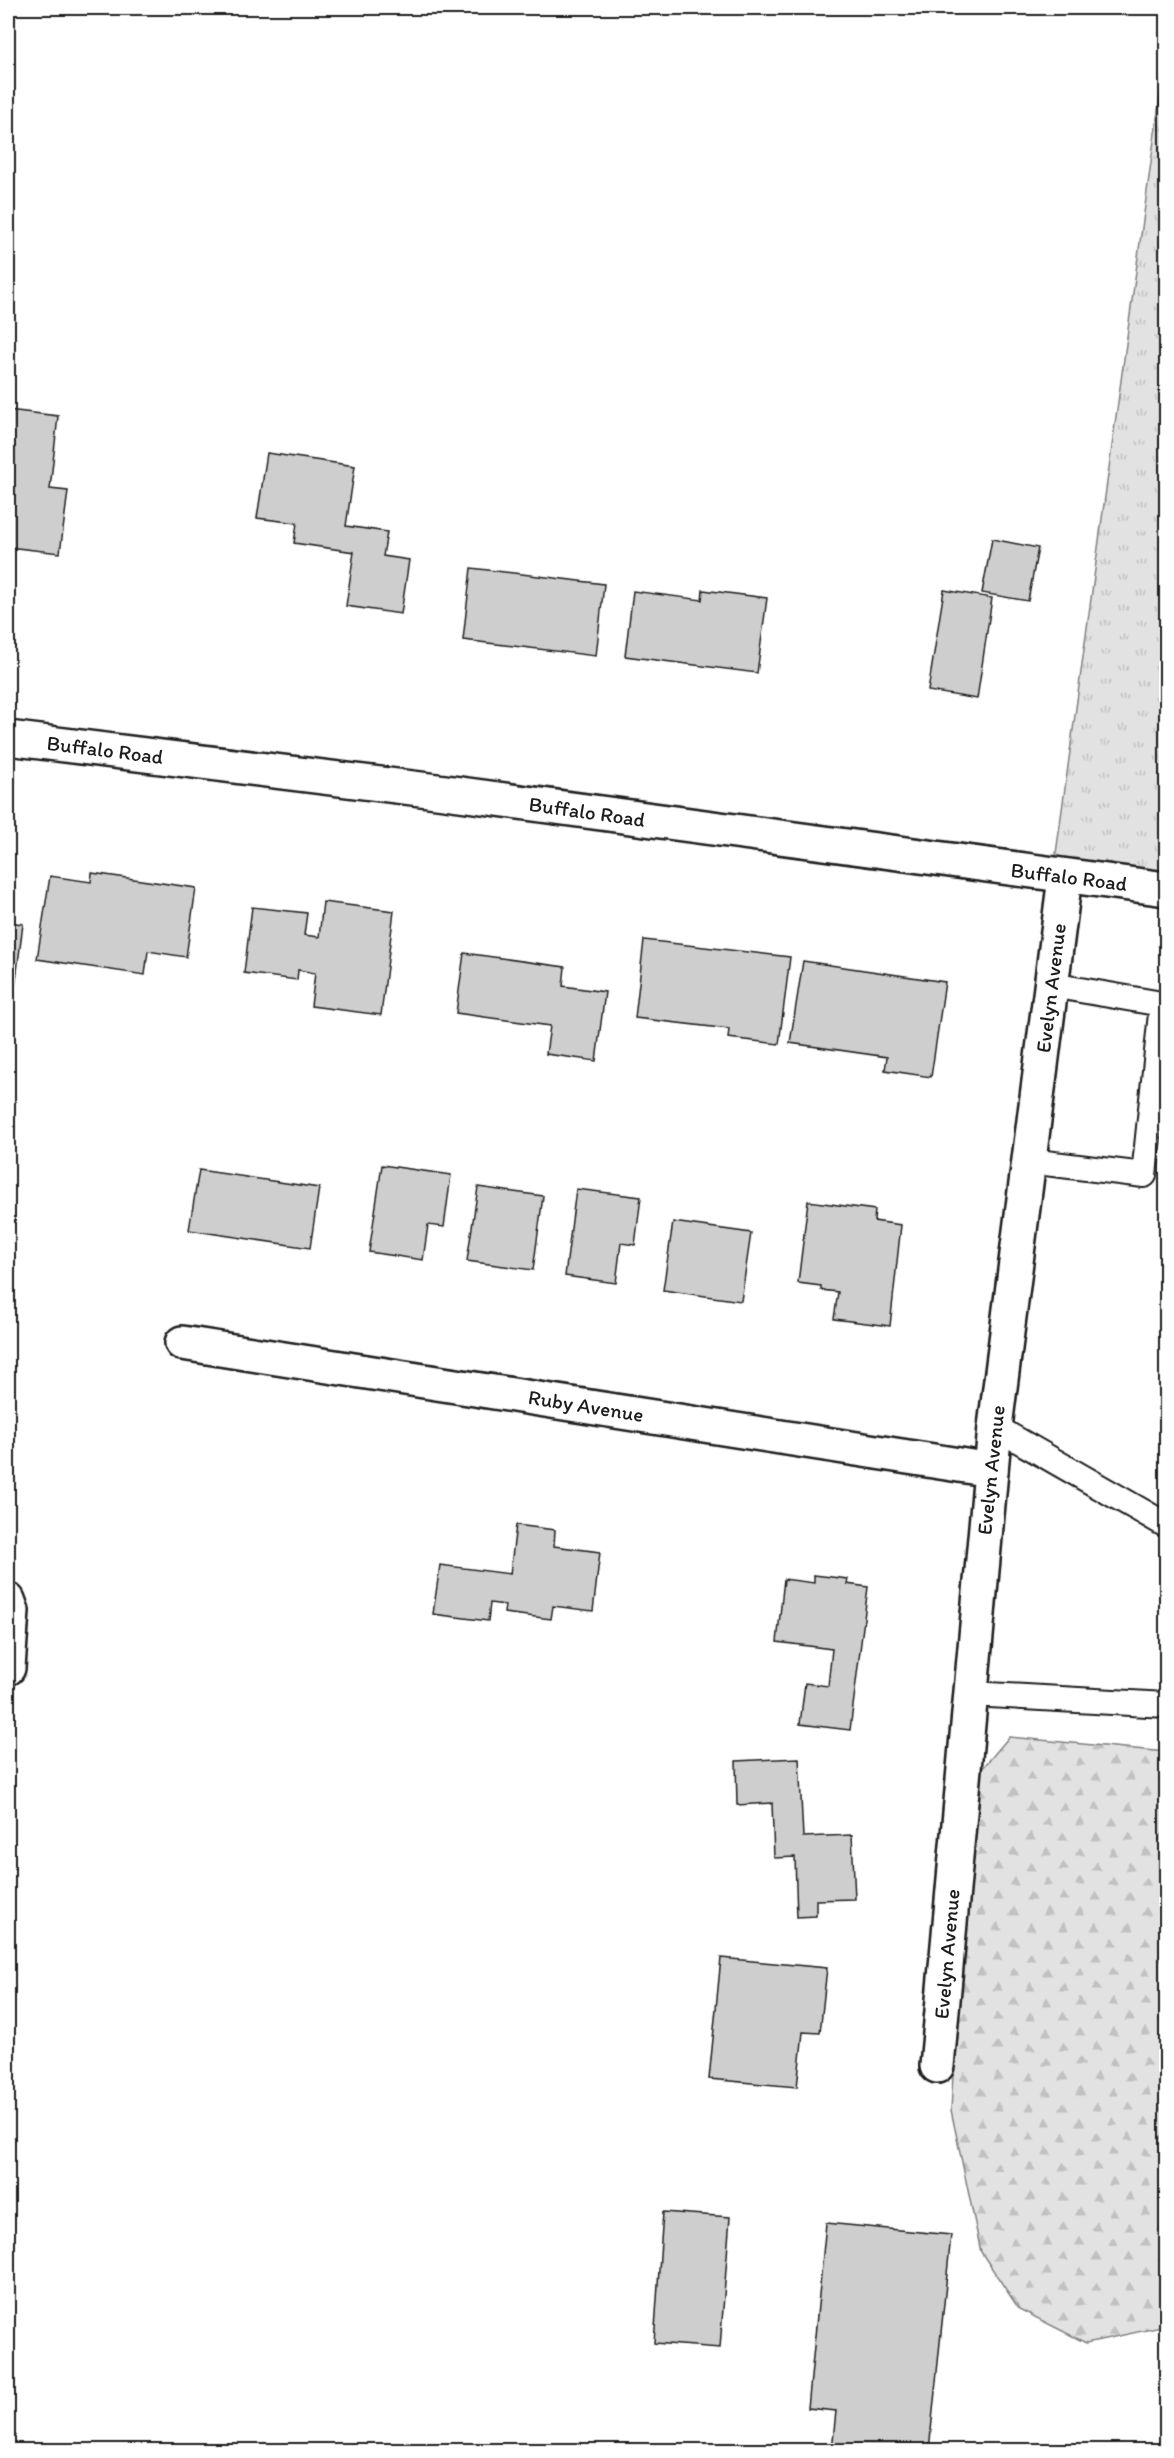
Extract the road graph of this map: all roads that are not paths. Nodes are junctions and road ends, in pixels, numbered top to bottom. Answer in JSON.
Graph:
{"nodes":[{"id":1,"x":8,"y":738,"type":"edge"},
{"id":2,"x":1065,"y":877,"type":"junction"},
{"id":3,"x":1167,"y":889,"type":"edge"},
{"id":4,"x":1051,"y":985,"type":"junction"},
{"id":5,"x":1029,"y":1161,"type":"junction"},
{"id":6,"x":182,"y":1343,"type":"dead end"},
{"id":7,"x":995,"y":1428,"type":"junction"},
{"id":8,"x":991,"y":1470,"type":"junction"},
{"id":9,"x":1167,"y":1526,"type":"edge"},
{"id":10,"x":8,"y":1600,"type":"edge"},
{"id":11,"x":8,"y":1668,"type":"edge"},
{"id":12,"x":971,"y":1695,"type":"junction"},
{"id":13,"x":1167,"y":1705,"type":"edge"},
{"id":14,"x":937,"y":2066,"type":"dead end"}],
"edges":[{"from":1,"to":2,"type":"street","name":"Buffalo Road"},
{"from":2,"to":3,"type":"street","name":"Buffalo Road"},
{"from":2,"to":4,"type":"street","name":"Evelyn Avenue"},
{"from":4,"to":5,"type":"street","name":"Evelyn Avenue"},
{"from":4,"to":5,"type":"lane"},
{"from":5,"to":7,"type":"street","name":"Evelyn Avenue"},
{"from":6,"to":8,"type":"street","name":"Ruby Avenue"},
{"from":7,"to":8,"type":"street","name":"Evelyn Avenue"},
{"from":7,"to":9,"type":"lane"},
{"from":8,"to":12,"type":"street","name":"Evelyn Avenue"},
{"from":10,"to":11,"type":"street"},
{"from":12,"to":13,"type":"lane"},
{"from":12,"to":14,"type":"street","name":"Evelyn Avenue"}]}
